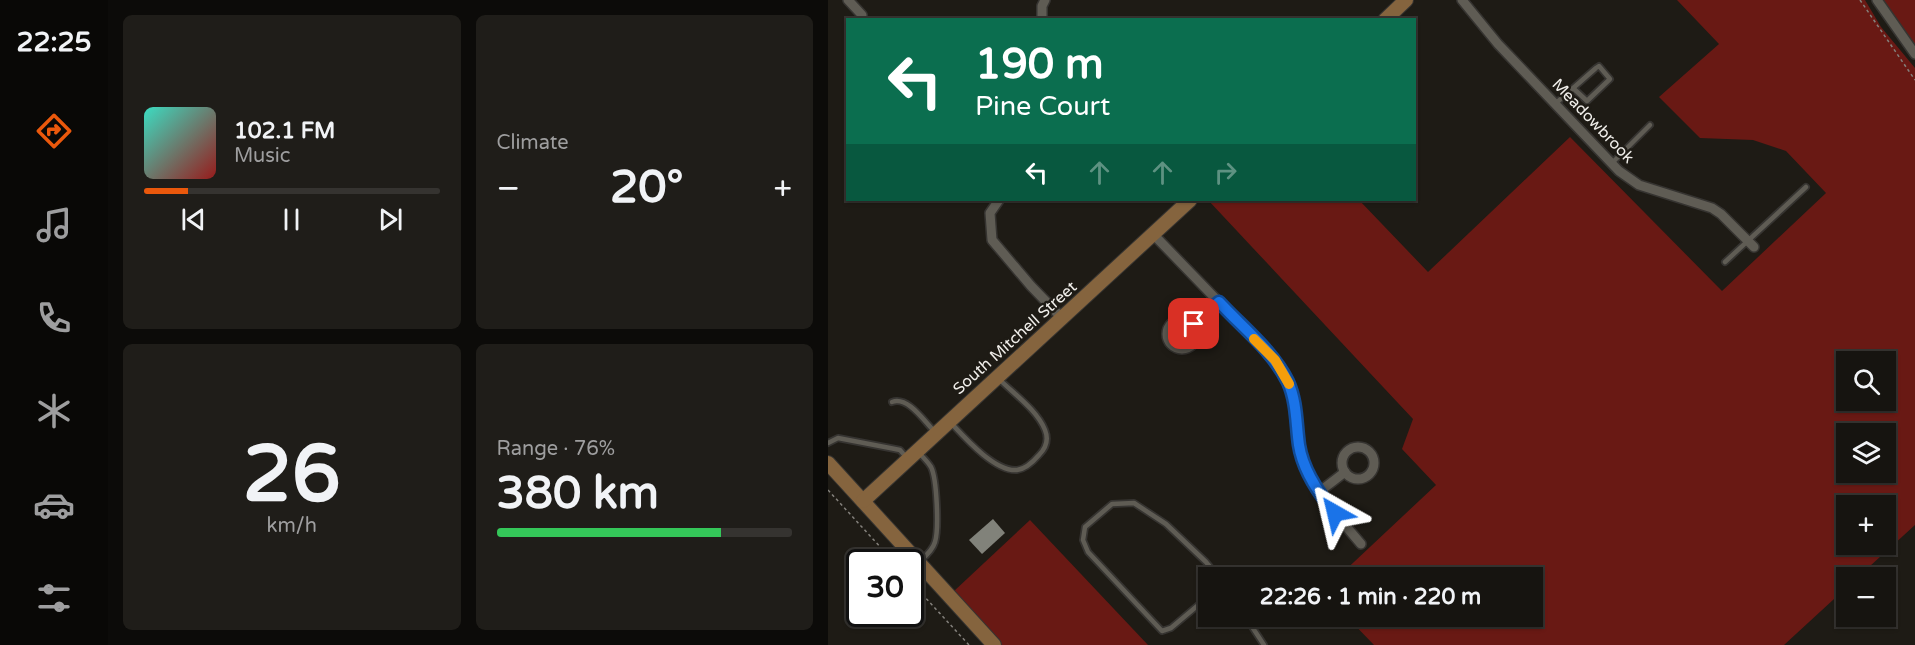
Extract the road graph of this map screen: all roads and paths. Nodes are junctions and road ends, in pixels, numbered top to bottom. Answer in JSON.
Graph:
{"nodes":[{"id":1,"x":848,"y":0,"type":"edge"},
{"id":2,"x":1045,"y":0,"type":"edge"},
{"id":3,"x":1406,"y":0,"type":"edge"},
{"id":4,"x":1462,"y":0,"type":"edge"},
{"id":5,"x":1860,"y":0,"type":"edge"},
{"id":6,"x":1876,"y":0,"type":"edge"},
{"id":7,"x":862,"y":15,"type":"dead end"},
{"id":8,"x":1042,"y":18,"type":"edge"},
{"id":9,"x":1387,"y":18,"type":"edge"},
{"id":10,"x":1915,"y":54,"type":"edge"},
{"id":11,"x":1915,"y":80,"type":"edge"},
{"id":12,"x":1573,"y":88,"type":"junction"},
{"id":13,"x":1555,"y":104,"type":"junction"},
{"id":14,"x":1650,"y":125,"type":"dead end"},
{"id":15,"x":1611,"y":164,"type":"junction"},
{"id":16,"x":1806,"y":187,"type":"dead end"},
{"id":17,"x":998,"y":201,"type":"edge"},
{"id":18,"x":1189,"y":201,"type":"edge"},
{"id":19,"x":1153,"y":234,"type":"junction"},
{"id":20,"x":1751,"y":244,"type":"junction"},
{"id":21,"x":1725,"y":262,"type":"dead end"},
{"id":22,"x":1219,"y":302,"type":"junction"},
{"id":23,"x":1062,"y":318,"type":"junction"},
{"id":24,"x":1194,"y":324,"type":"dead end"},
{"id":25,"x":997,"y":377,"type":"junction"},
{"id":26,"x":892,"y":402,"type":"dead end"},
{"id":27,"x":949,"y":421,"type":"junction"},
{"id":28,"x":936,"y":433,"type":"junction"},
{"id":29,"x":828,"y":443,"type":"edge"},
{"id":30,"x":913,"y":455,"type":"junction"},
{"id":31,"x":828,"y":463,"type":"edge"},
{"id":32,"x":1345,"y":472,"type":"dead end"},
{"id":33,"x":828,"y":490,"type":"edge"},
{"id":34,"x":1319,"y":492,"type":"junction"},
{"id":35,"x":863,"y":501,"type":"junction"},
{"id":36,"x":1361,"y":544,"type":"dead end"},
{"id":37,"x":882,"y":549,"type":"edge"},
{"id":38,"x":907,"y":549,"type":"edge"},
{"id":39,"x":924,"y":558,"type":"edge"},
{"id":40,"x":1210,"y":567,"type":"edge"},
{"id":41,"x":924,"y":568,"type":"edge"},
{"id":42,"x":924,"y":596,"type":"edge"},
{"id":43,"x":1198,"y":605,"type":"edge"},
{"id":44,"x":1252,"y":627,"type":"edge"},
{"id":45,"x":969,"y":645,"type":"edge"},
{"id":46,"x":994,"y":645,"type":"edge"},
{"id":47,"x":1264,"y":645,"type":"edge"}],
"edges":[{"from":1,"to":7,"type":"street"},
{"from":2,"to":8,"type":"street"},
{"from":3,"to":9,"type":"street"},
{"from":4,"to":13,"type":"street","name":"Meadowbrook"},
{"from":5,"to":11,"type":"path"},
{"from":6,"to":10,"type":"street"},
{"from":12,"to":12,"type":"lane"},
{"from":12,"to":13,"type":"lane"},
{"from":13,"to":15,"type":"street","name":"Meadowbrook"},
{"from":14,"to":15,"type":"lane"},
{"from":15,"to":20,"type":"street","name":"Meadowbrook"},
{"from":16,"to":20,"type":"lane"},
{"from":17,"to":23,"type":"street"},
{"from":18,"to":19,"type":"street","name":"South Mitchell Street"},
{"from":19,"to":22,"type":"street"},
{"from":19,"to":23,"type":"street","name":"South Mitchell Street"},
{"from":20,"to":21,"type":"lane"},
{"from":22,"to":24,"type":"street"},
{"from":22,"to":34,"type":"street"},
{"from":23,"to":25,"type":"street","name":"South Mitchell Street"},
{"from":25,"to":27,"type":"street","name":"South Mitchell Street"},
{"from":25,"to":27,"type":"lane"},
{"from":26,"to":28,"type":"lane"},
{"from":27,"to":28,"type":"street","name":"South Mitchell Street"},
{"from":28,"to":30,"type":"street","name":"South Mitchell Street"},
{"from":29,"to":30,"type":"lane"},
{"from":30,"to":35,"type":"street","name":"South Mitchell Street"},
{"from":30,"to":39,"type":"lane"},
{"from":31,"to":35,"type":"street"},
{"from":32,"to":34,"type":"street"},
{"from":33,"to":37,"type":"path"},
{"from":34,"to":36,"type":"street"},
{"from":35,"to":38,"type":"street"},
{"from":40,"to":43,"type":"lane"},
{"from":41,"to":46,"type":"street"},
{"from":42,"to":45,"type":"path"},
{"from":44,"to":47,"type":"lane"}]}
